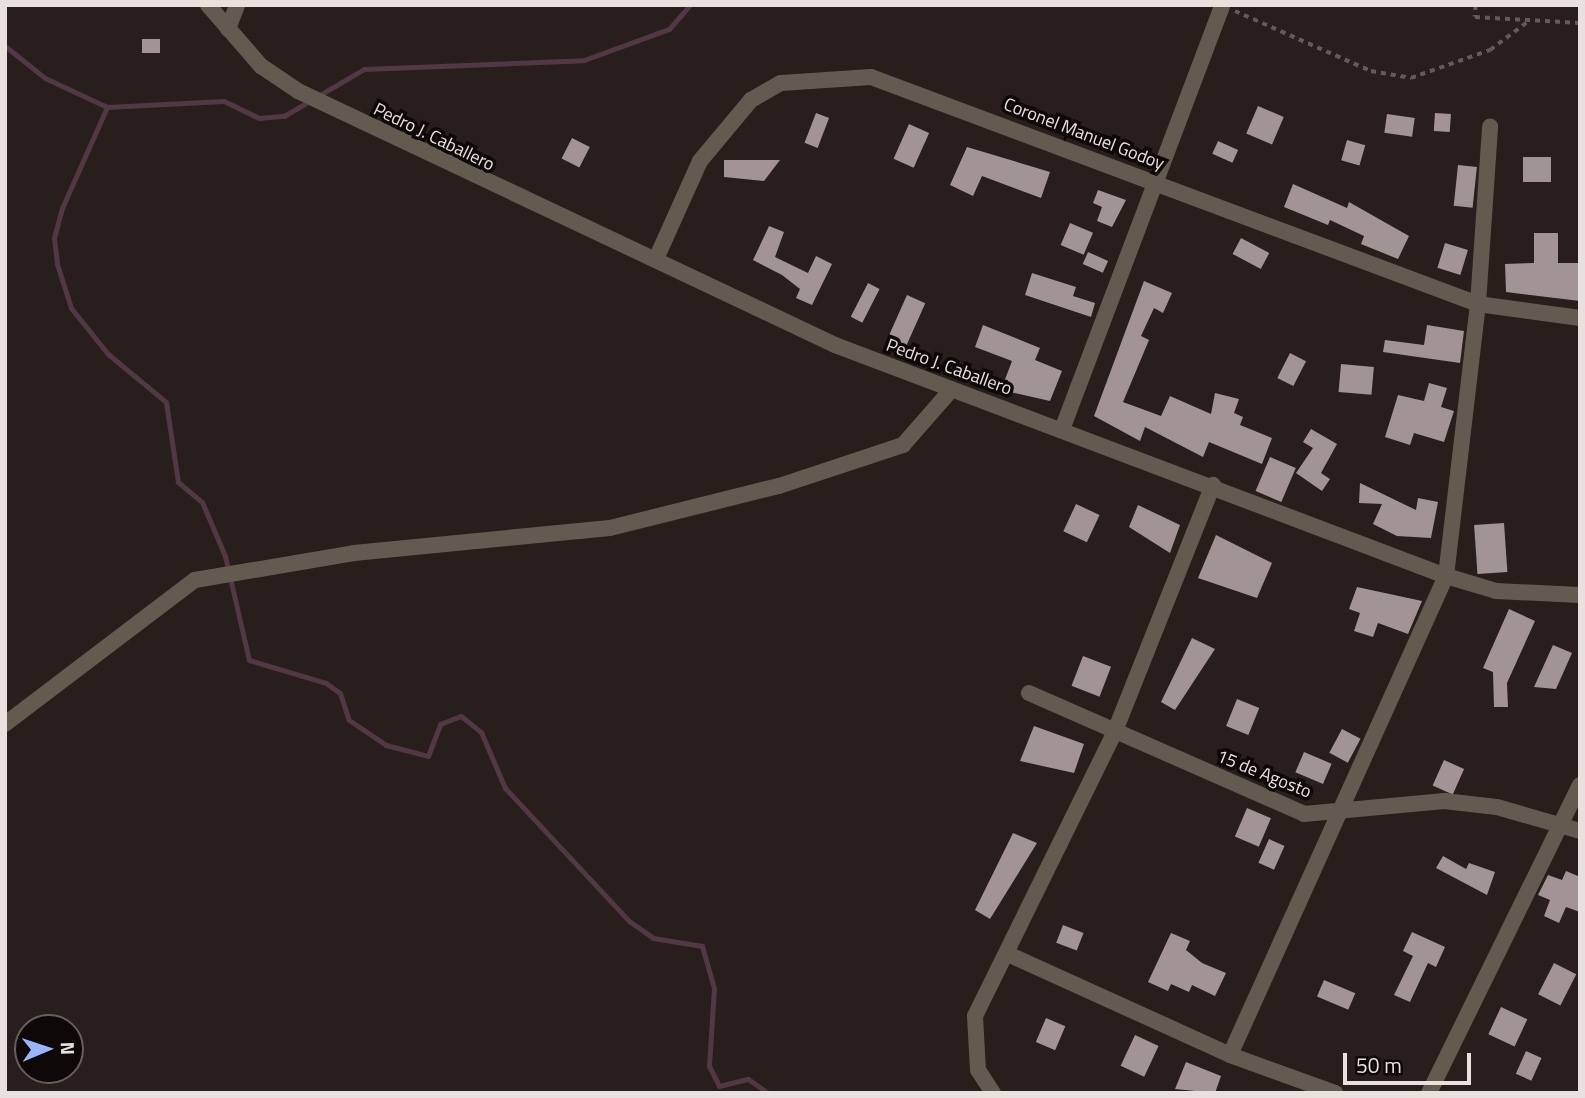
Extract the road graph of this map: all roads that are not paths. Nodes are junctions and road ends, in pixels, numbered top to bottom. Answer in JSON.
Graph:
{"nodes":[{"id":1,"x":208,"y":5,"type":"edge"},
{"id":2,"x":237,"y":5,"type":"edge"},
{"id":3,"x":1223,"y":6,"type":"edge"},
{"id":4,"x":228,"y":29,"type":"junction"},
{"id":5,"x":1490,"y":126,"type":"dead end"},
{"id":6,"x":1153,"y":181,"type":"junction"},
{"id":7,"x":656,"y":259,"type":"junction"},
{"id":8,"x":1478,"y":304,"type":"junction"},
{"id":9,"x":1580,"y":318,"type":"edge"},
{"id":10,"x":952,"y":389,"type":"junction"},
{"id":11,"x":1063,"y":427,"type":"junction"},
{"id":12,"x":1213,"y":485,"type":"junction"},
{"id":13,"x":1446,"y":576,"type":"junction"},
{"id":14,"x":1580,"y":595,"type":"edge"},
{"id":15,"x":1029,"y":693,"type":"dead end"},
{"id":16,"x":5,"y":724,"type":"edge"},
{"id":17,"x":1115,"y":731,"type":"junction"},
{"id":18,"x":1580,"y":785,"type":"edge"},
{"id":19,"x":1340,"y":814,"type":"junction"},
{"id":20,"x":1561,"y":825,"type":"junction"},
{"id":21,"x":1580,"y":831,"type":"edge"},
{"id":22,"x":1010,"y":955,"type":"junction"},
{"id":23,"x":1230,"y":1055,"type":"junction"},
{"id":24,"x":993,"y":1093,"type":"edge"},
{"id":25,"x":1335,"y":1093,"type":"edge"},
{"id":26,"x":1429,"y":1093,"type":"edge"}],
"edges":[{"from":1,"to":4,"type":"street","name":"Pedro J. Caballero"},
{"from":2,"to":4,"type":"street"},
{"from":3,"to":6,"type":"street"},
{"from":4,"to":7,"type":"street","name":"Pedro J. Caballero"},
{"from":5,"to":8,"type":"street"},
{"from":6,"to":7,"type":"street","name":"Coronel Manuel Godoy"},
{"from":6,"to":8,"type":"street","name":"Coronel Manuel Godoy"},
{"from":6,"to":11,"type":"street"},
{"from":7,"to":10,"type":"street","name":"Pedro J. Caballero"},
{"from":8,"to":9,"type":"street","name":"Coronel Manuel Godoy"},
{"from":8,"to":13,"type":"street"},
{"from":10,"to":11,"type":"street","name":"Pedro J. Caballero"},
{"from":10,"to":16,"type":"street"},
{"from":11,"to":12,"type":"street","name":"Pedro J. Caballero"},
{"from":12,"to":13,"type":"street","name":"Pedro J. Caballero"},
{"from":12,"to":17,"type":"street"},
{"from":13,"to":14,"type":"street","name":"Pedro J. Caballero"},
{"from":13,"to":19,"type":"street"},
{"from":15,"to":17,"type":"street","name":"15 de Agosto"},
{"from":17,"to":19,"type":"street","name":"15 de Agosto"},
{"from":17,"to":22,"type":"street"},
{"from":18,"to":20,"type":"street"},
{"from":19,"to":20,"type":"street","name":"15 de Agosto"},
{"from":19,"to":23,"type":"street"},
{"from":20,"to":21,"type":"street","name":"15 de Agosto"},
{"from":20,"to":26,"type":"street"},
{"from":22,"to":23,"type":"street"},
{"from":22,"to":24,"type":"street"},
{"from":23,"to":25,"type":"street"}]}
